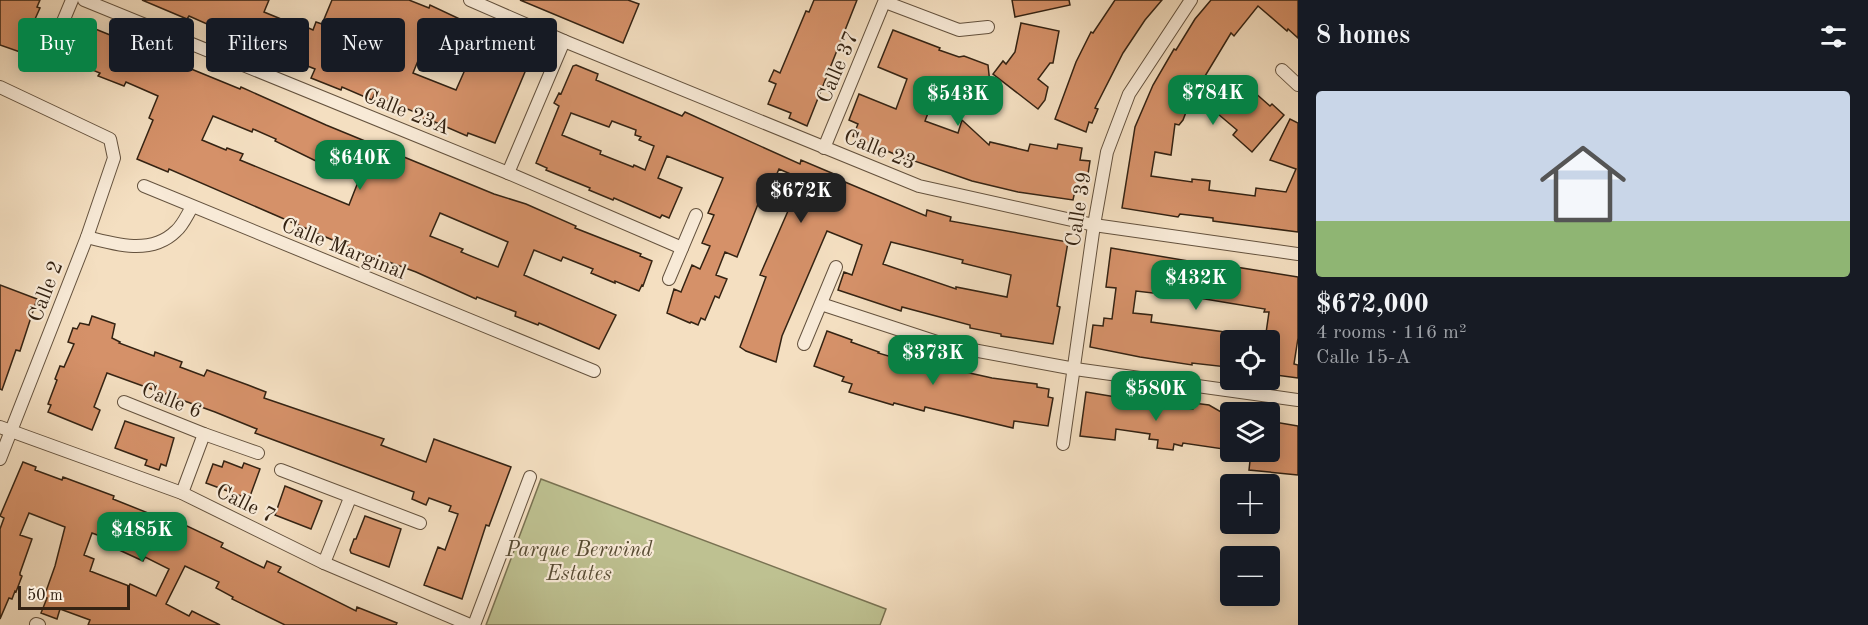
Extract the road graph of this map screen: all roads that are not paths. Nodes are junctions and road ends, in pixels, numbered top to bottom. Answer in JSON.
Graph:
{"nodes":[{"id":1,"x":72,"y":0,"type":"edge"},
{"id":2,"x":84,"y":0,"type":"edge"},
{"id":3,"x":470,"y":0,"type":"edge"},
{"id":4,"x":1191,"y":0,"type":"edge"},
{"id":5,"x":885,"y":1,"type":"edge"},
{"id":6,"x":64,"y":18,"type":"edge"},
{"id":7,"x":988,"y":27,"type":"dead end"},
{"id":8,"x":564,"y":41,"type":"junction"},
{"id":9,"x":1282,"y":70,"type":"dead end"},
{"id":10,"x":1298,"y":85,"type":"edge"},
{"id":11,"x":0,"y":87,"type":"edge"},
{"id":12,"x":824,"y":148,"type":"junction"},
{"id":13,"x":508,"y":173,"type":"junction"},
{"id":14,"x":144,"y":186,"type":"dead end"},
{"id":15,"x":192,"y":207,"type":"junction"},
{"id":16,"x":696,"y":215,"type":"dead end"},
{"id":17,"x":1094,"y":225,"type":"junction"},
{"id":18,"x":87,"y":237,"type":"junction"},
{"id":19,"x":681,"y":249,"type":"junction"},
{"id":20,"x":1298,"y":254,"type":"edge"},
{"id":21,"x":836,"y":267,"type":"dead end"},
{"id":22,"x":669,"y":279,"type":"dead end"},
{"id":23,"x":821,"y":304,"type":"junction"},
{"id":24,"x":804,"y":344,"type":"dead end"},
{"id":25,"x":1075,"y":369,"type":"junction"},
{"id":26,"x":594,"y":371,"type":"dead end"},
{"id":27,"x":1298,"y":400,"type":"edge"},
{"id":28,"x":124,"y":402,"type":"dead end"},
{"id":29,"x":5,"y":430,"type":"edge"},
{"id":30,"x":204,"y":434,"type":"junction"},
{"id":31,"x":1063,"y":444,"type":"dead end"},
{"id":32,"x":258,"y":453,"type":"dead end"},
{"id":33,"x":0,"y":459,"type":"edge"},
{"id":34,"x":281,"y":470,"type":"dead end"},
{"id":35,"x":530,"y":477,"type":"dead end"},
{"id":36,"x":182,"y":494,"type":"junction"},
{"id":37,"x":350,"y":498,"type":"junction"},
{"id":38,"x":420,"y":523,"type":"dead end"},
{"id":39,"x":324,"y":563,"type":"junction"},
{"id":40,"x":472,"y":625,"type":"edge"}],
"edges":[{"from":1,"to":6,"type":"street"},
{"from":2,"to":13,"type":"street","name":"Calle 23A"},
{"from":3,"to":8,"type":"street","name":"Calle 23"},
{"from":4,"to":17,"type":"street","name":"Calle 39"},
{"from":5,"to":7,"type":"street"},
{"from":5,"to":12,"type":"street","name":"Calle 37"},
{"from":8,"to":12,"type":"street","name":"Calle 23"},
{"from":8,"to":13,"type":"street"},
{"from":9,"to":10,"type":"street"},
{"from":11,"to":18,"type":"street","name":"Calle 2"},
{"from":12,"to":17,"type":"street","name":"Calle 23"},
{"from":13,"to":19,"type":"street","name":"Calle 23A"},
{"from":14,"to":15,"type":"street","name":"Calle Marginal"},
{"from":15,"to":18,"type":"street"},
{"from":15,"to":26,"type":"street","name":"Calle Marginal"},
{"from":16,"to":19,"type":"street"},
{"from":17,"to":20,"type":"street","name":"Calle 23"},
{"from":17,"to":25,"type":"street","name":"Calle 39"},
{"from":18,"to":29,"type":"street","name":"Calle 2"},
{"from":19,"to":22,"type":"street"},
{"from":21,"to":23,"type":"street"},
{"from":23,"to":24,"type":"street"},
{"from":23,"to":25,"type":"street"},
{"from":25,"to":27,"type":"street"},
{"from":25,"to":31,"type":"street","name":"Calle 39"},
{"from":28,"to":30,"type":"street","name":"Calle 6"},
{"from":29,"to":33,"type":"street","name":"Calle 2"},
{"from":29,"to":36,"type":"street","name":"Calle 7"},
{"from":30,"to":32,"type":"street","name":"Calle 6"},
{"from":30,"to":36,"type":"street","name":"Calle 6"},
{"from":34,"to":37,"type":"street"},
{"from":35,"to":40,"type":"street","name":"Calle 7"},
{"from":36,"to":39,"type":"street","name":"Calle 7"},
{"from":37,"to":38,"type":"street"},
{"from":37,"to":39,"type":"street"},
{"from":39,"to":40,"type":"street","name":"Calle 7"}]}
